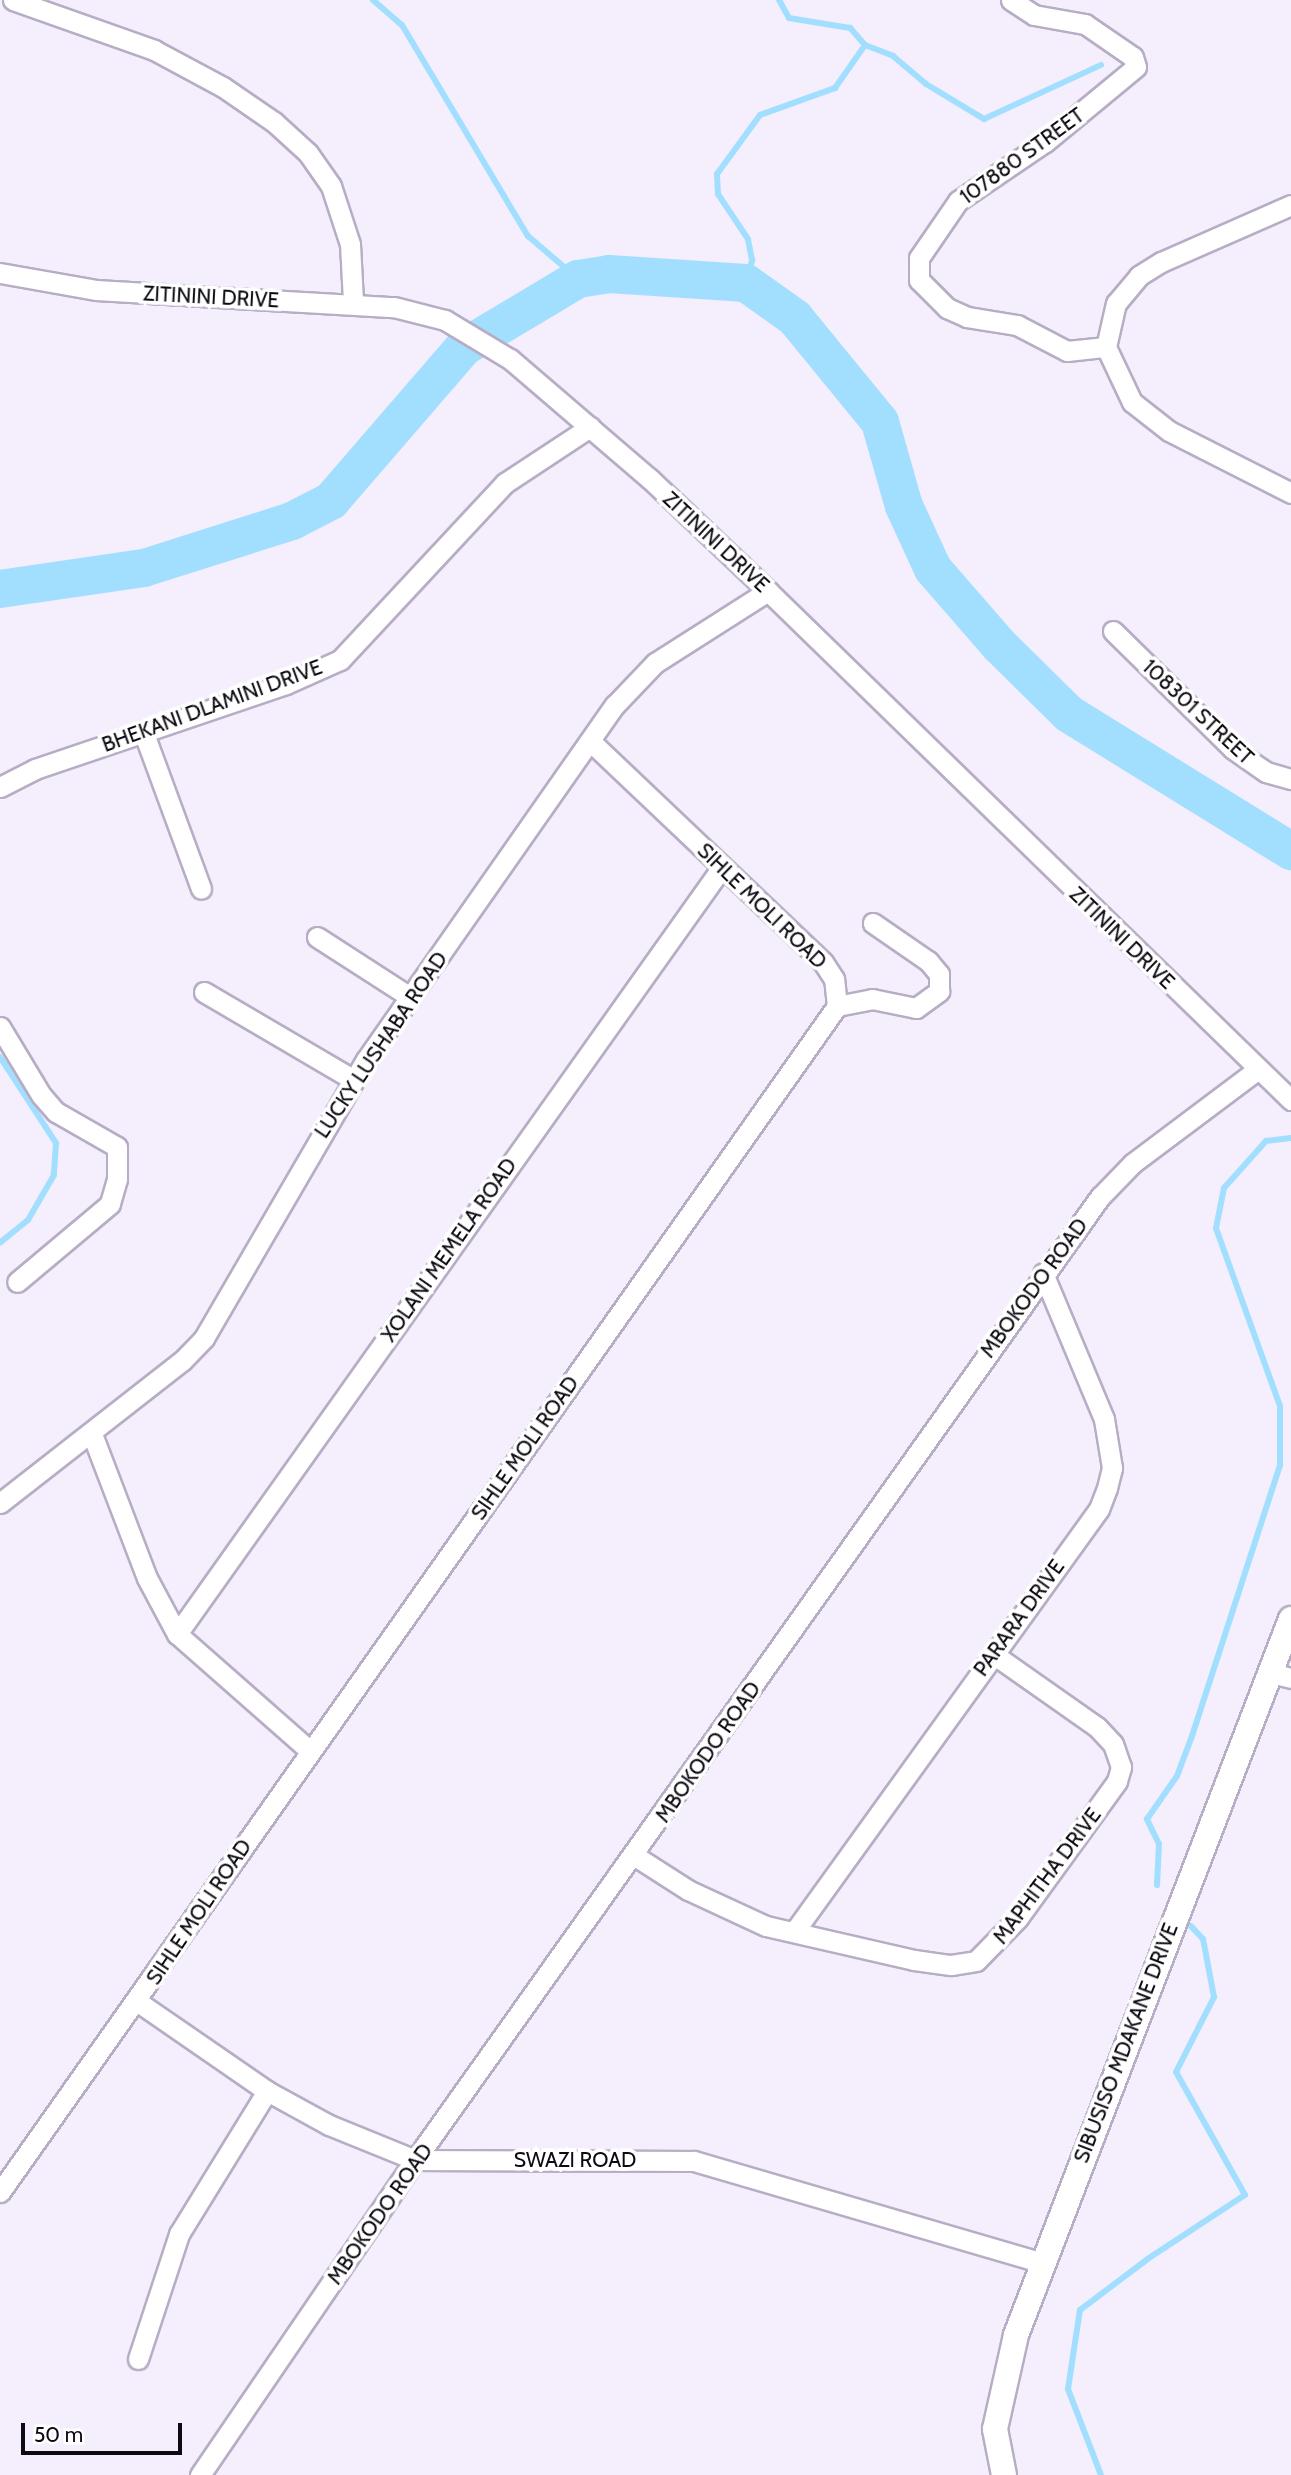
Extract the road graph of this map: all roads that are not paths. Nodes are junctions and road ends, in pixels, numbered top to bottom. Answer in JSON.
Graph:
{"nodes":[{"id":1,"x":13,"y":0,"type":"edge"},
{"id":2,"x":1011,"y":0,"type":"edge"},
{"id":3,"x":1291,"y":205,"type":"edge"},
{"id":4,"x":0,"y":273,"type":"edge"},
{"id":5,"x":352,"y":302,"type":"junction"},
{"id":6,"x":1106,"y":347,"type":"junction"},
{"id":7,"x":590,"y":427,"type":"junction"},
{"id":8,"x":1291,"y":493,"type":"edge"},
{"id":9,"x":768,"y":591,"type":"junction"},
{"id":10,"x":1113,"y":631,"type":"dead end"},
{"id":11,"x":143,"y":731,"type":"junction"},
{"id":12,"x":590,"y":741,"type":"junction"},
{"id":13,"x":1291,"y":779,"type":"edge"},
{"id":14,"x":0,"y":787,"type":"edge"},
{"id":15,"x":722,"y":867,"type":"junction"},
{"id":16,"x":201,"y":889,"type":"dead end"},
{"id":17,"x":873,"y":923,"type":"dead end"},
{"id":18,"x":317,"y":937,"type":"dead end"},
{"id":19,"x":204,"y":992,"type":"dead end"},
{"id":20,"x":410,"y":997,"type":"junction"},
{"id":21,"x":837,"y":1006,"type":"junction"},
{"id":22,"x":0,"y":1027,"type":"edge"},
{"id":23,"x":1258,"y":1069,"type":"junction"},
{"id":24,"x":354,"y":1080,"type":"junction"},
{"id":25,"x":1291,"y":1100,"type":"edge"},
{"id":26,"x":1043,"y":1273,"type":"junction"},
{"id":27,"x":17,"y":1282,"type":"dead end"},
{"id":28,"x":92,"y":1434,"type":"junction"},
{"id":29,"x":0,"y":1503,"type":"edge"},
{"id":30,"x":1291,"y":1619,"type":"edge"},
{"id":31,"x":177,"y":1634,"type":"junction"},
{"id":32,"x":993,"y":1654,"type":"junction"},
{"id":33,"x":1281,"y":1675,"type":"edge"},
{"id":34,"x":310,"y":1751,"type":"junction"},
{"id":35,"x":635,"y":1856,"type":"junction"},
{"id":36,"x":794,"y":1932,"type":"junction"},
{"id":37,"x":138,"y":2002,"type":"junction"},
{"id":38,"x":267,"y":2091,"type":"junction"},
{"id":39,"x":415,"y":2160,"type":"junction"},
{"id":40,"x":0,"y":2192,"type":"edge"},
{"id":41,"x":1040,"y":2262,"type":"junction"},
{"id":42,"x":138,"y":2359,"type":"dead end"},
{"id":43,"x":200,"y":2475,"type":"edge"},
{"id":44,"x":1004,"y":2475,"type":"edge"}],
"edges":[{"from":1,"to":5,"type":"street"},
{"from":2,"to":6,"type":"street","name":"107880 STREET"},
{"from":3,"to":6,"type":"street"},
{"from":4,"to":5,"type":"street","name":"ZITININI DRIVE"},
{"from":5,"to":7,"type":"street","name":"ZITININI DRIVE"},
{"from":6,"to":8,"type":"street"},
{"from":7,"to":9,"type":"street","name":"ZITININI DRIVE"},
{"from":7,"to":11,"type":"street","name":"BHEKANI DLAMINI DRIVE"},
{"from":9,"to":12,"type":"street","name":"LUCKY LUSHABA ROAD"},
{"from":9,"to":23,"type":"street","name":"ZITININI DRIVE"},
{"from":10,"to":13,"type":"street","name":"108301 STREET"},
{"from":11,"to":14,"type":"street","name":"BHEKANI DLAMINI DRIVE"},
{"from":11,"to":16,"type":"street"},
{"from":12,"to":15,"type":"street","name":"SIHLE MOLI ROAD"},
{"from":12,"to":20,"type":"street","name":"LUCKY LUSHABA ROAD"},
{"from":15,"to":21,"type":"street","name":"SIHLE MOLI ROAD"},
{"from":15,"to":31,"type":"street","name":"XOLANI MEMELA ROAD"},
{"from":17,"to":21,"type":"street"},
{"from":18,"to":20,"type":"street"},
{"from":19,"to":24,"type":"street"},
{"from":20,"to":24,"type":"street","name":"LUCKY LUSHABA ROAD"},
{"from":21,"to":34,"type":"street","name":"SIHLE MOLI ROAD"},
{"from":22,"to":27,"type":"street"},
{"from":23,"to":25,"type":"street","name":"ZITININI DRIVE"},
{"from":23,"to":26,"type":"street","name":"MBOKODO ROAD"},
{"from":24,"to":28,"type":"street","name":"LUCKY LUSHABA ROAD"},
{"from":26,"to":32,"type":"street","name":"PARARA DRIVE"},
{"from":26,"to":35,"type":"street","name":"MBOKODO ROAD"},
{"from":28,"to":29,"type":"street","name":"LUCKY LUSHABA ROAD"},
{"from":28,"to":31,"type":"street"},
{"from":30,"to":33,"type":"street","name":"SIBUSISO MDAKANE DRIVE"},
{"from":31,"to":34,"type":"street"},
{"from":32,"to":36,"type":"street","name":"PARARA DRIVE"},
{"from":32,"to":36,"type":"street","name":"MAPHITHA DRIVE"},
{"from":33,"to":41,"type":"street","name":"SIBUSISO MDAKANE DRIVE"},
{"from":34,"to":37,"type":"street","name":"SIHLE MOLI ROAD"},
{"from":35,"to":36,"type":"street","name":"MAPHITHA DRIVE"},
{"from":35,"to":39,"type":"street","name":"MBOKODO ROAD"},
{"from":37,"to":38,"type":"street","name":"SWAZI ROAD"},
{"from":37,"to":40,"type":"street","name":"SIHLE MOLI ROAD"},
{"from":38,"to":39,"type":"street","name":"SWAZI ROAD"},
{"from":38,"to":42,"type":"street"},
{"from":39,"to":41,"type":"street","name":"SWAZI ROAD"},
{"from":39,"to":43,"type":"street","name":"MBOKODO ROAD"},
{"from":41,"to":44,"type":"street","name":"SIBUSISO MDAKANE DRIVE"}]}
